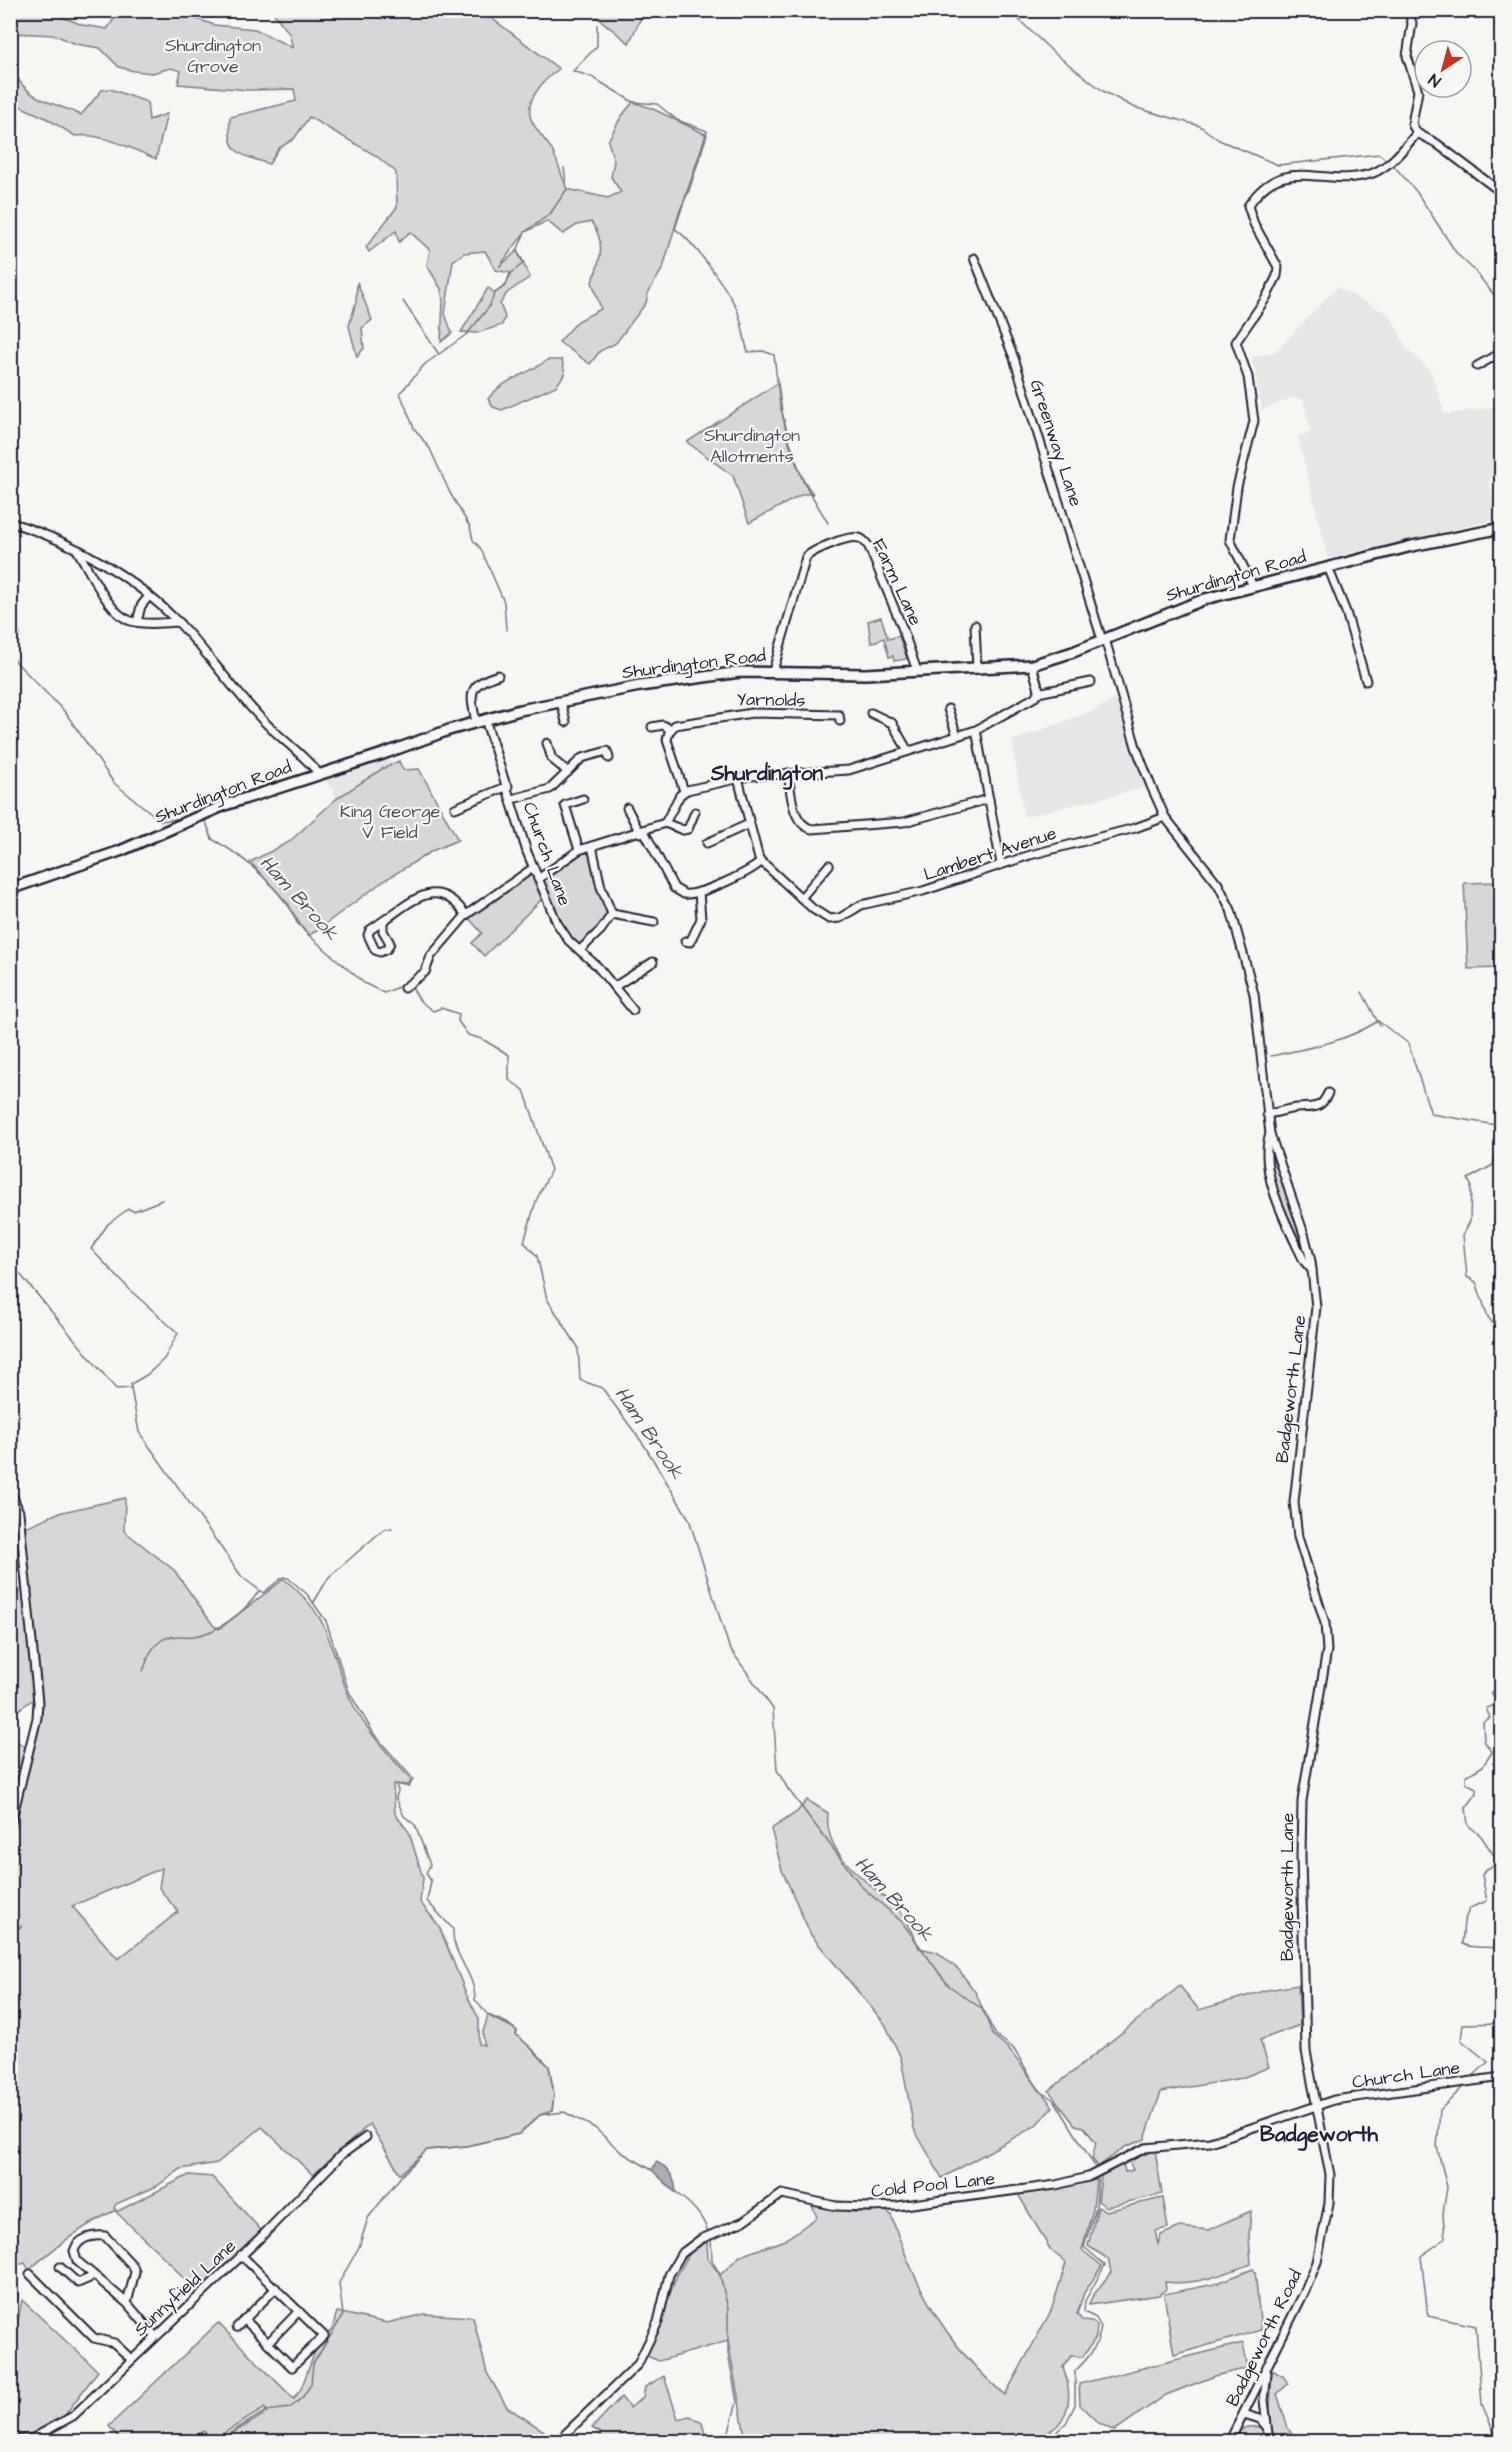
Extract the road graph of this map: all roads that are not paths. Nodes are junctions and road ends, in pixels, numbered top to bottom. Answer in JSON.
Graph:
{"nodes":[{"id":1,"x":1408,"y":10,"type":"edge"},
{"id":2,"x":1417,"y":133,"type":"junction"},
{"id":3,"x":1502,"y":192,"type":"edge"},
{"id":4,"x":974,"y":258,"type":"dead end"},
{"id":5,"x":1502,"y":352,"type":"edge"},
{"id":6,"x":1477,"y":366,"type":"dead end"},
{"id":7,"x":10,"y":522,"type":"edge"},
{"id":8,"x":1502,"y":528,"type":"edge"},
{"id":9,"x":76,"y":548,"type":"junction"},
{"id":10,"x":1328,"y":567,"type":"junction"},
{"id":11,"x":1253,"y":586,"type":"junction"},
{"id":12,"x":149,"y":596,"type":"junction"},
{"id":13,"x":137,"y":622,"type":"junction"},
{"id":14,"x":178,"y":622,"type":"junction"},
{"id":15,"x":975,"y":625,"type":"dead end"},
{"id":16,"x":1104,"y":640,"type":"junction"},
{"id":17,"x":1032,"y":665,"type":"junction"},
{"id":18,"x":977,"y":669,"type":"junction"},
{"id":19,"x":773,"y":671,"type":"junction"},
{"id":20,"x":917,"y":671,"type":"junction"},
{"id":21,"x":498,"y":675,"type":"dead end"},
{"id":22,"x":1366,"y":681,"type":"dead end"},
{"id":23,"x":1090,"y":682,"type":"dead end"},
{"id":24,"x":1038,"y":693,"type":"junction"},
{"id":25,"x":561,"y":702,"type":"junction"},
{"id":26,"x":948,"y":709,"type":"dead end"},
{"id":27,"x":871,"y":714,"type":"dead end"},
{"id":28,"x":839,"y":715,"type":"dead end"},
{"id":29,"x":481,"y":720,"type":"junction"},
{"id":30,"x":566,"y":722,"type":"dead end"},
{"id":31,"x":652,"y":727,"type":"dead end"},
{"id":32,"x":670,"y":729,"type":"junction"},
{"id":33,"x":976,"y":730,"type":"junction"},
{"id":34,"x":957,"y":736,"type":"junction"},
{"id":35,"x":547,"y":743,"type":"dead end"},
{"id":36,"x":605,"y":743,"type":"dead end"},
{"id":37,"x":908,"y":751,"type":"junction"},
{"id":38,"x":568,"y":772,"type":"junction"},
{"id":39,"x":788,"y":773,"type":"junction"},
{"id":40,"x":319,"y":774,"type":"junction"},
{"id":41,"x":738,"y":778,"type":"junction"},
{"id":42,"x":508,"y":786,"type":"junction"},
{"id":43,"x":684,"y":791,"type":"junction"},
{"id":44,"x":583,"y":799,"type":"dead end"},
{"id":45,"x":989,"y":799,"type":"junction"},
{"id":46,"x":512,"y":800,"type":"junction"},
{"id":47,"x":455,"y":808,"type":"dead end"},
{"id":48,"x":627,"y":808,"type":"dead end"},
{"id":49,"x":695,"y":812,"type":"dead end"},
{"id":50,"x":1165,"y":817,"type":"junction"},
{"id":51,"x":665,"y":823,"type":"junction"},
{"id":52,"x":749,"y":824,"type":"junction"},
{"id":53,"x":642,"y":832,"type":"junction"},
{"id":54,"x":707,"y":843,"type":"dead end"},
{"id":55,"x":592,"y":846,"type":"junction"},
{"id":56,"x":579,"y":850,"type":"junction"},
{"id":57,"x":761,"y":862,"type":"junction"},
{"id":58,"x":1001,"y":864,"type":"junction"},
{"id":59,"x":829,"y":865,"type":"dead end"},
{"id":60,"x":533,"y":868,"type":"junction"},
{"id":61,"x":538,"y":879,"type":"junction"},
{"id":62,"x":10,"y":888,"type":"edge"},
{"id":63,"x":699,"y":892,"type":"junction"},
{"id":64,"x":801,"y":898,"type":"junction"},
{"id":65,"x":612,"y":914,"type":"junction"},
{"id":66,"x":466,"y":915,"type":"junction"},
{"id":67,"x":383,"y":921,"type":"dead end"},
{"id":68,"x":654,"y":922,"type":"dead end"},
{"id":69,"x":690,"y":943,"type":"dead end"},
{"id":70,"x":580,"y":950,"type":"junction"},
{"id":71,"x":653,"y":962,"type":"dead end"},
{"id":72,"x":614,"y":987,"type":"junction"},
{"id":73,"x":404,"y":988,"type":"dead end"},
{"id":74,"x":633,"y":1010,"type":"dead end"},
{"id":75,"x":1328,"y":1093,"type":"dead end"},
{"id":76,"x":1267,"y":1114,"type":"junction"},
{"id":77,"x":1270,"y":1134,"type":"junction"},
{"id":78,"x":1313,"y":1271,"type":"junction"},
{"id":79,"x":10,"y":1489,"type":"edge"},
{"id":80,"x":10,"y":1827,"type":"edge"},
{"id":81,"x":1502,"y":2077,"type":"edge"},
{"id":82,"x":1316,"y":2106,"type":"junction"},
{"id":83,"x":366,"y":2137,"type":"dead end"},
{"id":84,"x":1330,"y":2175,"type":"joint"},
{"id":85,"x":241,"y":2255,"type":"junction"},
{"id":86,"x":10,"y":2265,"type":"edge"},
{"id":87,"x":60,"y":2267,"type":"dead end"},
{"id":88,"x":30,"y":2274,"type":"dead end"},
{"id":89,"x":92,"y":2277,"type":"junction"},
{"id":90,"x":276,"y":2288,"type":"junction"},
{"id":91,"x":127,"y":2303,"type":"junction"},
{"id":92,"x":299,"y":2311,"type":"junction"},
{"id":93,"x":244,"y":2319,"type":"junction"},
{"id":94,"x":10,"y":2323,"type":"edge"},
{"id":95,"x":237,"y":2327,"type":"dead end"},
{"id":96,"x":155,"y":2336,"type":"junction"},
{"id":97,"x":268,"y":2343,"type":"junction"},
{"id":98,"x":131,"y":2359,"type":"junction"},
{"id":99,"x":1267,"y":2370,"type":"junction"},
{"id":100,"x":1252,"y":2397,"type":"junction"},
{"id":101,"x":1264,"y":2400,"type":"junction"},
{"id":102,"x":1244,"y":2414,"type":"junction"},
{"id":103,"x":1266,"y":2426,"type":"junction"},
{"id":104,"x":10,"y":2441,"type":"edge"},
{"id":105,"x":557,"y":2442,"type":"edge"},
{"id":106,"x":1229,"y":2442,"type":"edge"},
{"id":107,"x":1269,"y":2442,"type":"edge"}],
"edges":[{"from":1,"to":2,"type":"street"},
{"from":2,"to":3,"type":"street"},
{"from":2,"to":11,"type":"street"},
{"from":4,"to":16,"type":"street","name":"Greenway Lane"},
{"from":5,"to":6,"type":"street"},
{"from":7,"to":9,"type":"street"},
{"from":8,"to":10,"type":"main road","name":"Shurdington Road"},
{"from":9,"to":12,"type":"street"},
{"from":9,"to":13,"type":"street"},
{"from":10,"to":11,"type":"main road","name":"Shurdington Road"},
{"from":10,"to":22,"type":"street"},
{"from":11,"to":16,"type":"main road","name":"Shurdington Road"},
{"from":12,"to":13,"type":"street"},
{"from":12,"to":14,"type":"street"},
{"from":13,"to":14,"type":"street"},
{"from":14,"to":40,"type":"street"},
{"from":15,"to":18,"type":"street"},
{"from":16,"to":17,"type":"main road","name":"Shurdington Road"},
{"from":16,"to":50,"type":"street","name":"Badgeworth Lane"},
{"from":17,"to":18,"type":"main road","name":"Shurdington Road"},
{"from":17,"to":24,"type":"street"},
{"from":18,"to":20,"type":"main road","name":"Shurdington Road"},
{"from":19,"to":20,"type":"main road","name":"Shurdington Road"},
{"from":19,"to":20,"type":"street","name":"Farm Lane"},
{"from":19,"to":25,"type":"main road","name":"Shurdington Road"},
{"from":21,"to":29,"type":"street","name":"Church Lane"},
{"from":23,"to":24,"type":"street"},
{"from":24,"to":33,"type":"street"},
{"from":25,"to":29,"type":"main road","name":"Shurdington Road"},
{"from":25,"to":30,"type":"street"},
{"from":26,"to":34,"type":"street"},
{"from":27,"to":37,"type":"street"},
{"from":28,"to":32,"type":"street","name":"Yarnolds"},
{"from":29,"to":40,"type":"main road","name":"Shurdington Road"},
{"from":29,"to":42,"type":"street","name":"Church Lane"},
{"from":31,"to":32,"type":"street","name":"Yarnolds"},
{"from":32,"to":43,"type":"street"},
{"from":33,"to":34,"type":"street"},
{"from":33,"to":45,"type":"street"},
{"from":34,"to":37,"type":"street"},
{"from":35,"to":38,"type":"street"},
{"from":36,"to":38,"type":"street"},
{"from":37,"to":39,"type":"street"},
{"from":38,"to":46,"type":"street"},
{"from":39,"to":41,"type":"street"},
{"from":39,"to":45,"type":"street"},
{"from":40,"to":62,"type":"main road","name":"Shurdington Road"},
{"from":41,"to":43,"type":"street"},
{"from":41,"to":52,"type":"street"},
{"from":42,"to":46,"type":"street","name":"Church Lane"},
{"from":42,"to":47,"type":"street"},
{"from":43,"to":51,"type":"street"},
{"from":44,"to":56,"type":"street"},
{"from":45,"to":58,"type":"street"},
{"from":46,"to":60,"type":"street","name":"Church Lane"},
{"from":48,"to":53,"type":"street"},
{"from":49,"to":51,"type":"street"},
{"from":50,"to":58,"type":"street","name":"Lambert Avenue"},
{"from":50,"to":76,"type":"street","name":"Badgeworth Lane"},
{"from":51,"to":53,"type":"street"},
{"from":52,"to":54,"type":"street"},
{"from":52,"to":57,"type":"street"},
{"from":53,"to":55,"type":"street"},
{"from":53,"to":63,"type":"street"},
{"from":55,"to":56,"type":"street"},
{"from":55,"to":65,"type":"street"},
{"from":56,"to":61,"type":"street"},
{"from":57,"to":63,"type":"street"},
{"from":57,"to":64,"type":"street"},
{"from":58,"to":64,"type":"street","name":"Lambert Avenue"},
{"from":59,"to":64,"type":"street"},
{"from":60,"to":61,"type":"street","name":"Church Lane"},
{"from":60,"to":66,"type":"street"},
{"from":61,"to":70,"type":"street","name":"Church Lane"},
{"from":63,"to":69,"type":"street"},
{"from":65,"to":68,"type":"street"},
{"from":65,"to":70,"type":"street"},
{"from":66,"to":67,"type":"street"},
{"from":66,"to":73,"type":"street"},
{"from":70,"to":72,"type":"street","name":"Church Lane"},
{"from":71,"to":72,"type":"street"},
{"from":72,"to":74,"type":"street","name":"Church Lane"},
{"from":75,"to":76,"type":"street"},
{"from":76,"to":77,"type":"street","name":"Badgeworth Lane"},
{"from":77,"to":78,"type":"street","name":"Badgeworth Lane"},
{"from":77,"to":78,"type":"street"},
{"from":78,"to":82,"type":"street","name":"Badgeworth Lane"},
{"from":79,"to":80,"type":"street"},
{"from":81,"to":82,"type":"street","name":"Church Lane"},
{"from":82,"to":84,"type":"street","name":"Badgeworth Lane"},
{"from":82,"to":105,"type":"street","name":"Cold Pool Lane"},
{"from":83,"to":85,"type":"street","name":"Sunnyfield Lane"},
{"from":84,"to":99,"type":"street","name":"Badgeworth Road"},
{"from":85,"to":90,"type":"street"},
{"from":85,"to":96,"type":"street","name":"Sunnyfield Lane"},
{"from":86,"to":94,"type":"street"},
{"from":87,"to":89,"type":"street"},
{"from":88,"to":98,"type":"street"},
{"from":89,"to":91,"type":"street"},
{"from":89,"to":91,"type":"street"},
{"from":90,"to":92,"type":"street"},
{"from":90,"to":93,"type":"street"},
{"from":91,"to":96,"type":"street"},
{"from":92,"to":97,"type":"street"},
{"from":92,"to":97,"type":"street"},
{"from":93,"to":95,"type":"street"},
{"from":93,"to":97,"type":"street"},
{"from":96,"to":98,"type":"street","name":"Sunnyfield Lane"},
{"from":98,"to":104,"type":"street","name":"Sunnyfield Lane"},
{"from":99,"to":100,"type":"street","name":"Badgeworth Road"},
{"from":99,"to":101,"type":"street"},
{"from":100,"to":101,"type":"street"},
{"from":100,"to":102,"type":"street","name":"Badgeworth Road"},
{"from":101,"to":103,"type":"street"},
{"from":102,"to":103,"type":"street"},
{"from":102,"to":106,"type":"street","name":"Badgeworth Road"},
{"from":103,"to":107,"type":"street"}]}
